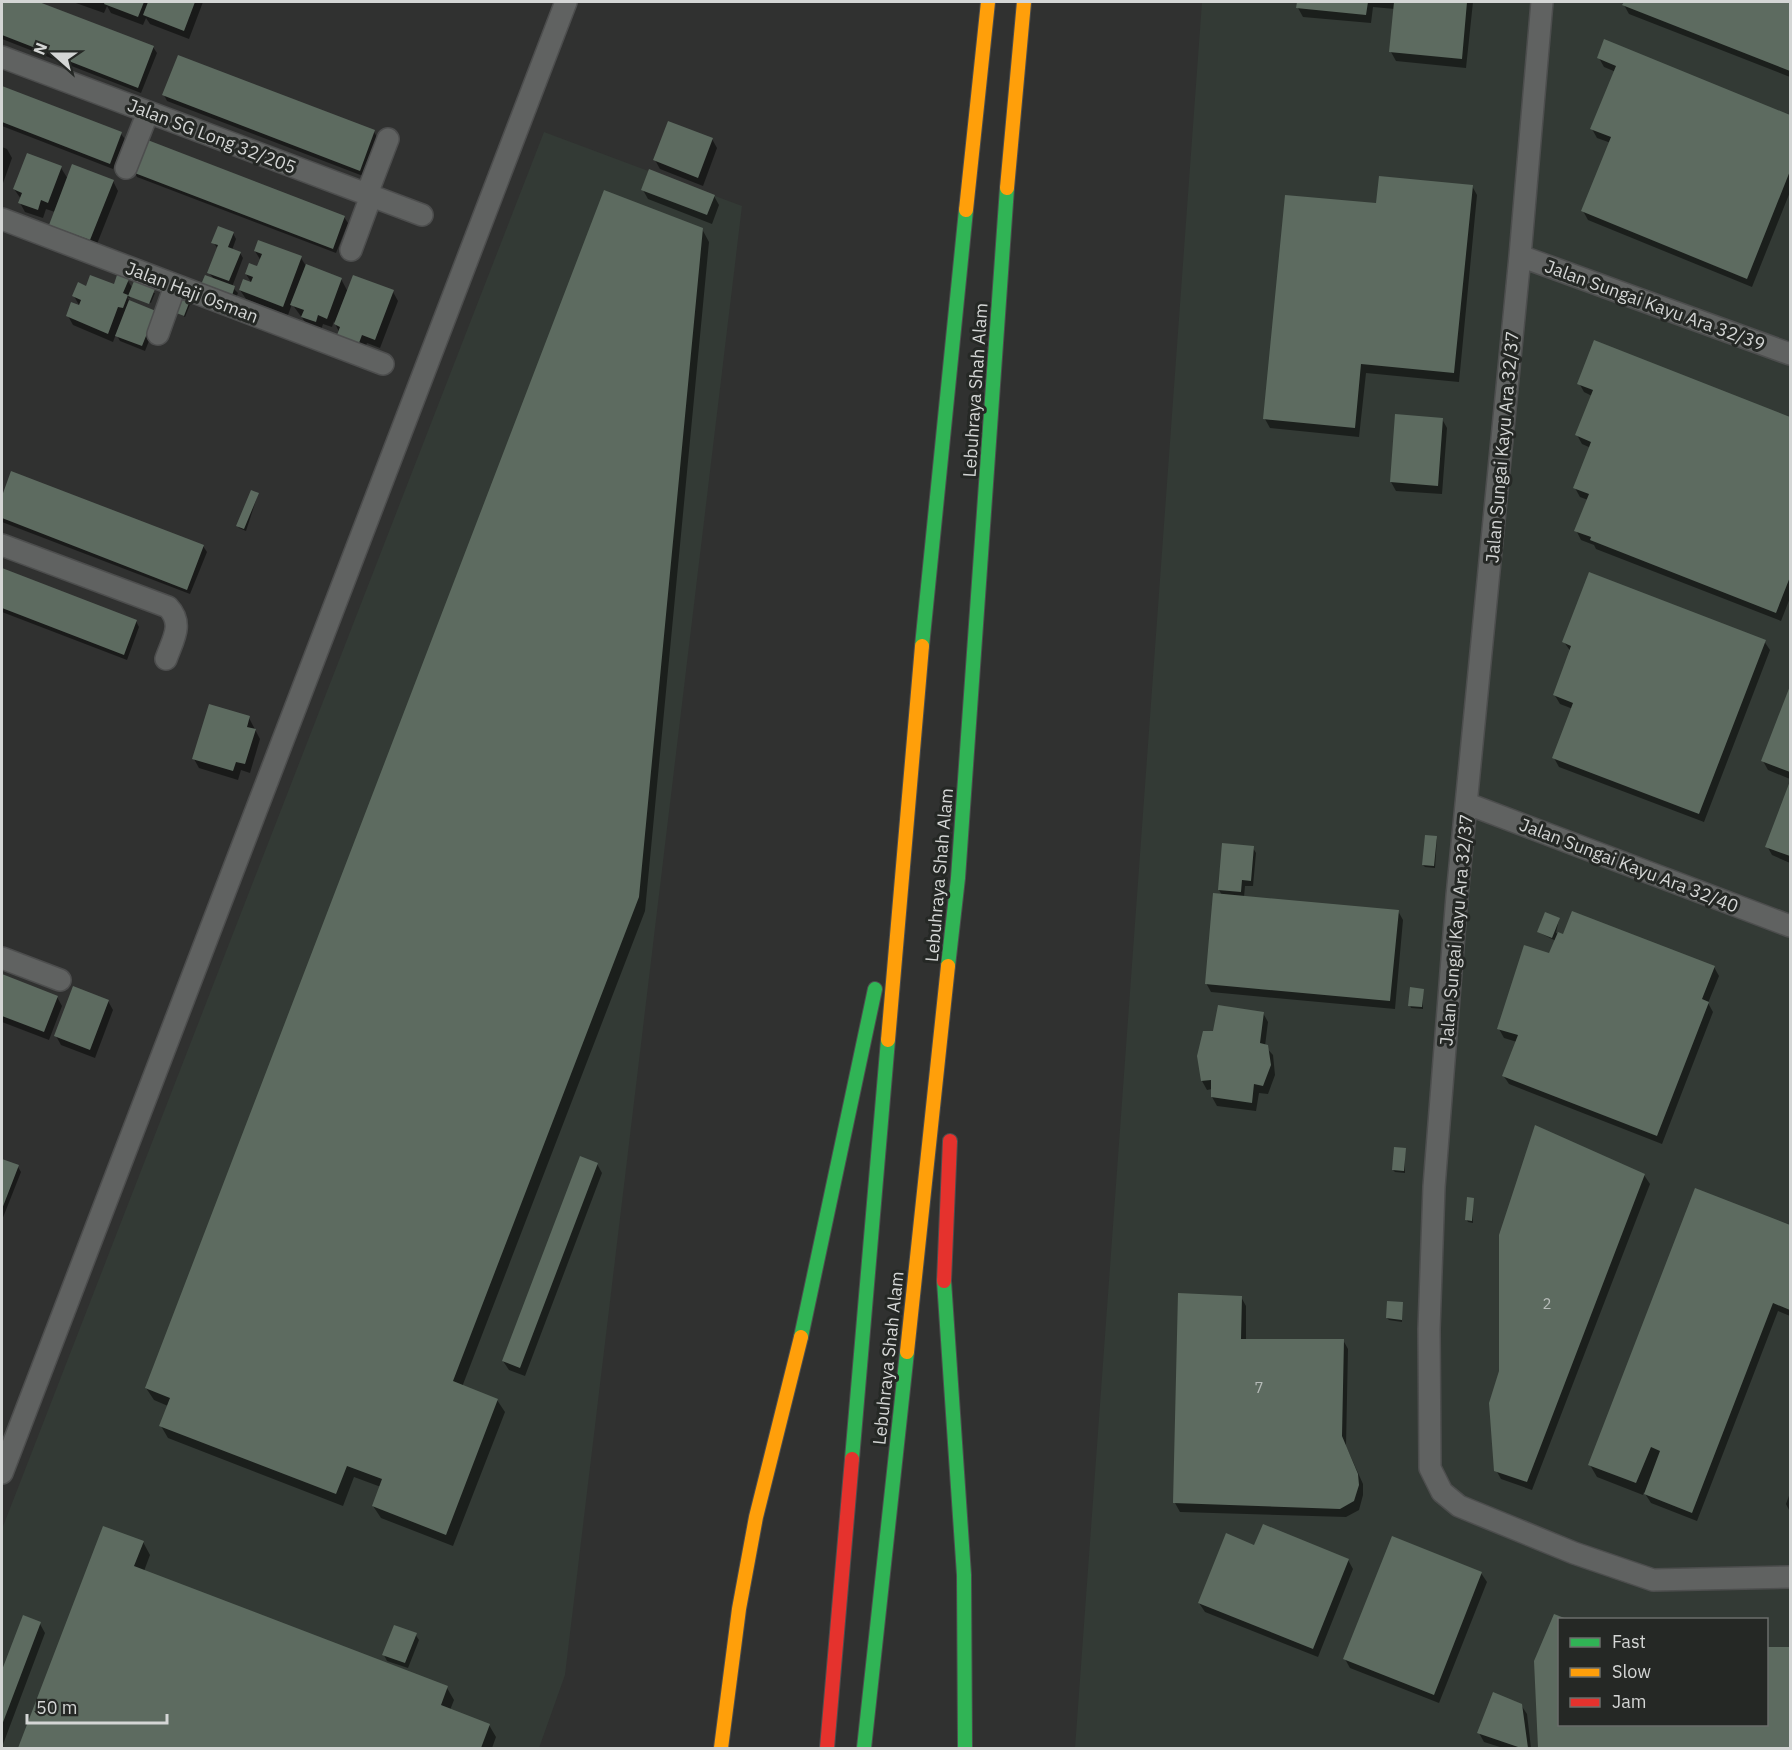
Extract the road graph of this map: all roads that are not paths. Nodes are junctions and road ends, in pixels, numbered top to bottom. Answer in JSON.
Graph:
{"nodes":[{"id":1,"x":566,"y":2,"type":"edge"},
{"id":2,"x":988,"y":2,"type":"edge"},
{"id":3,"x":1024,"y":2,"type":"edge"},
{"id":4,"x":1542,"y":2,"type":"edge"},
{"id":5,"x":2,"y":57,"type":"edge"},
{"id":6,"x":148,"y":112,"type":"junction"},
{"id":7,"x":388,"y":139,"type":"dead end"},
{"id":8,"x":126,"y":168,"type":"dead end"},
{"id":9,"x":369,"y":195,"type":"junction"},
{"id":10,"x":422,"y":215,"type":"dead end"},
{"id":11,"x":2,"y":219,"type":"edge"},
{"id":12,"x":351,"y":250,"type":"dead end"},
{"id":13,"x":1520,"y":256,"type":"junction"},
{"id":14,"x":175,"y":286,"type":"junction"},
{"id":15,"x":158,"y":334,"type":"dead end"},
{"id":16,"x":1791,"y":354,"type":"edge"},
{"id":17,"x":383,"y":364,"type":"dead end"},
{"id":18,"x":2,"y":545,"type":"edge"},
{"id":19,"x":166,"y":659,"type":"dead end"},
{"id":20,"x":1468,"y":804,"type":"junction"},
{"id":21,"x":907,"y":818,"type":"junction"},
{"id":22,"x":958,"y":878,"type":"junction"},
{"id":23,"x":1791,"y":926,"type":"edge"},
{"id":24,"x":2,"y":958,"type":"edge"},
{"id":25,"x":60,"y":980,"type":"dead end"},
{"id":26,"x":952,"y":1065,"type":"dead end"},
{"id":27,"x":950,"y":1123,"type":"dead end"},
{"id":28,"x":2,"y":1473,"type":"edge"},
{"id":29,"x":1791,"y":1577,"type":"edge"},
{"id":30,"x":721,"y":1749,"type":"edge"},
{"id":31,"x":827,"y":1749,"type":"edge"},
{"id":32,"x":864,"y":1749,"type":"edge"},
{"id":33,"x":965,"y":1749,"type":"edge"}],
"edges":[{"from":1,"to":28,"type":"street"},
{"from":2,"to":21,"type":"highway","name":"Lebuhraya Shah Alam"},
{"from":3,"to":22,"type":"highway","name":"Lebuhraya Shah Alam"},
{"from":4,"to":13,"type":"street","name":"Jalan Sungai Kayu Ara 32/37"},
{"from":5,"to":6,"type":"street","name":"Jalan SG Long 32/205"},
{"from":6,"to":8,"type":"street"},
{"from":6,"to":9,"type":"street","name":"Jalan SG Long 32/205"},
{"from":7,"to":9,"type":"street"},
{"from":9,"to":10,"type":"street","name":"Jalan SG Long 32/205"},
{"from":9,"to":12,"type":"street"},
{"from":11,"to":14,"type":"street","name":"Jalan Haji Osman"},
{"from":13,"to":16,"type":"street","name":"Jalan Sungai Kayu Ara 32/39"},
{"from":13,"to":20,"type":"street","name":"Jalan Sungai Kayu Ara 32/37"},
{"from":14,"to":15,"type":"street"},
{"from":14,"to":17,"type":"street","name":"Jalan Haji Osman"},
{"from":18,"to":19,"type":"street"},
{"from":20,"to":23,"type":"street","name":"Jalan Sungai Kayu Ara 32/40"},
{"from":20,"to":29,"type":"street","name":"Jalan Sungai Kayu Ara 32/37"},
{"from":21,"to":30,"type":"highway"},
{"from":21,"to":31,"type":"highway","name":"Lebuhraya Shah Alam"},
{"from":22,"to":26,"type":"highway"},
{"from":22,"to":32,"type":"highway","name":"Lebuhraya Shah Alam"},
{"from":24,"to":25,"type":"street"},
{"from":27,"to":33,"type":"highway"}]}
